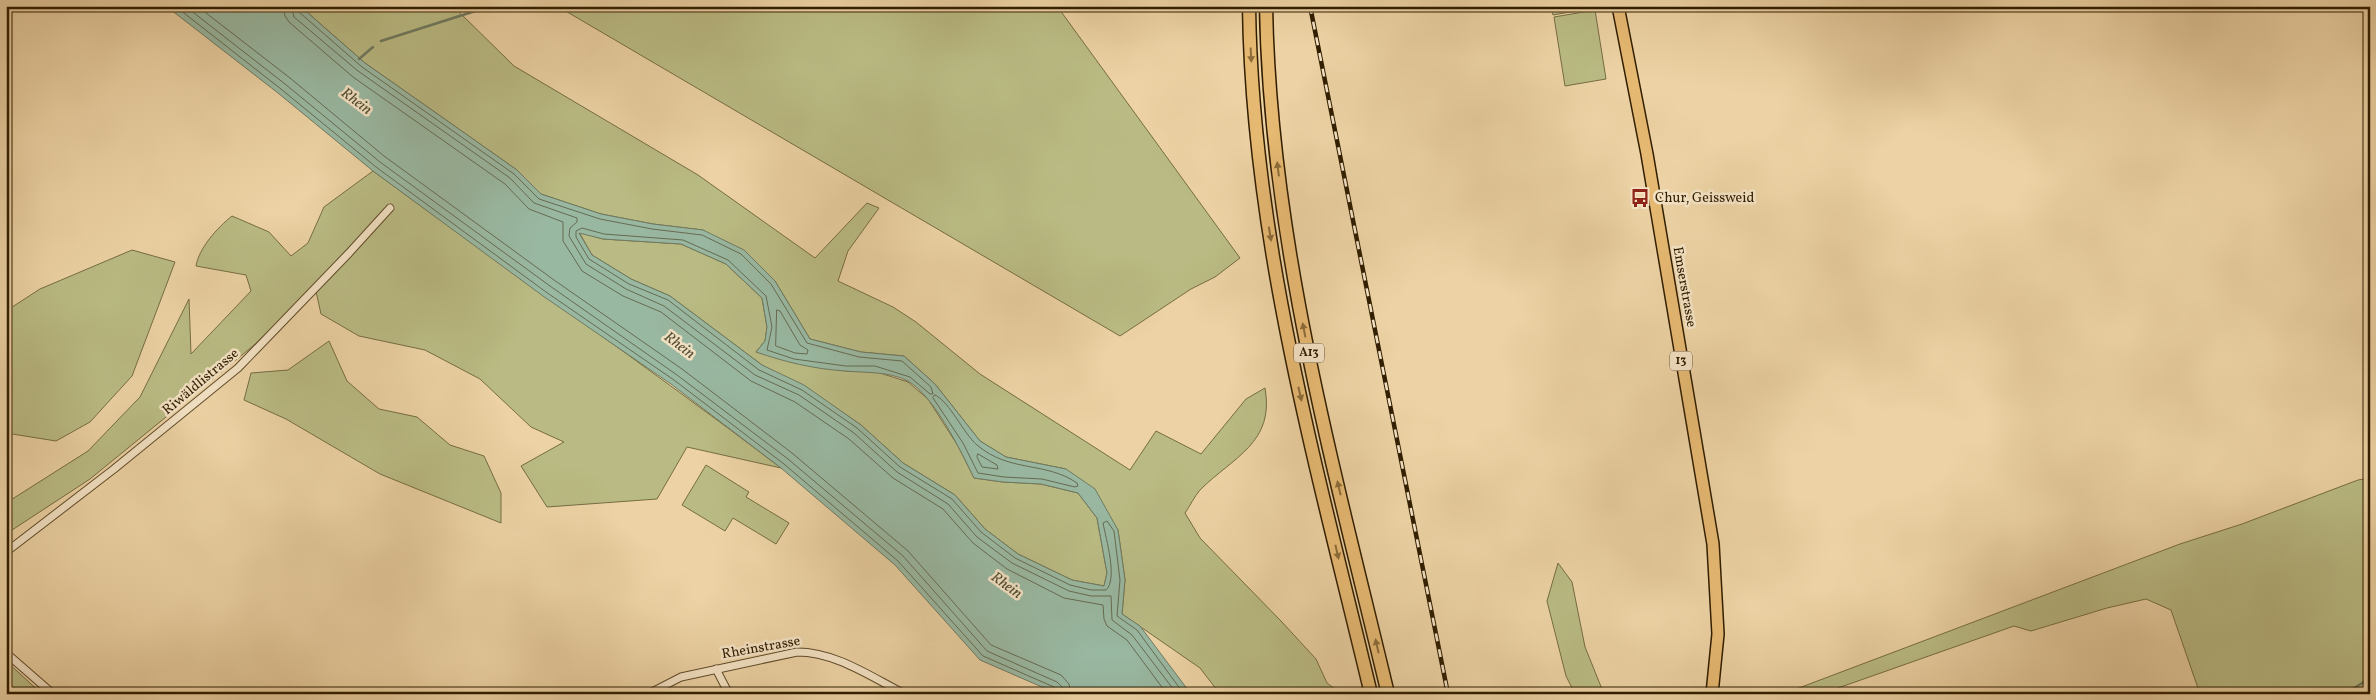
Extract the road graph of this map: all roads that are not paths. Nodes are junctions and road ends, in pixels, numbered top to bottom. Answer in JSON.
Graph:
{"nodes":[{"id":1,"x":1250,"y":6,"type":"edge"},
{"id":2,"x":1266,"y":6,"type":"edge"},
{"id":3,"x":1618,"y":6,"type":"edge"},
{"id":4,"x":390,"y":208,"type":"dead end"},
{"id":5,"x":6,"y":552,"type":"edge"},
{"id":6,"x":6,"y":653,"type":"edge"},
{"id":7,"x":716,"y":669,"type":"junction"},
{"id":8,"x":53,"y":694,"type":"edge"},
{"id":9,"x":648,"y":694,"type":"edge"},
{"id":10,"x":729,"y":694,"type":"edge"},
{"id":11,"x":905,"y":694,"type":"edge"},
{"id":12,"x":1370,"y":694,"type":"edge"},
{"id":13,"x":1388,"y":694,"type":"edge"},
{"id":14,"x":1712,"y":694,"type":"edge"}],
"edges":[{"from":1,"to":12,"type":"highway","number":"A13","one_way":true},
{"from":13,"to":2,"type":"highway","number":"A13","one_way":true},
{"from":3,"to":14,"type":"main road","name":"Emserstrasse","number":"13"},
{"from":4,"to":5,"type":"street","name":"Riwäldlistrasse"},
{"from":6,"to":8,"type":"street"},
{"from":7,"to":9,"type":"street","name":"Rheinstrasse"},
{"from":7,"to":10,"type":"street"},
{"from":7,"to":11,"type":"street","name":"Rheinstrasse"}]}
